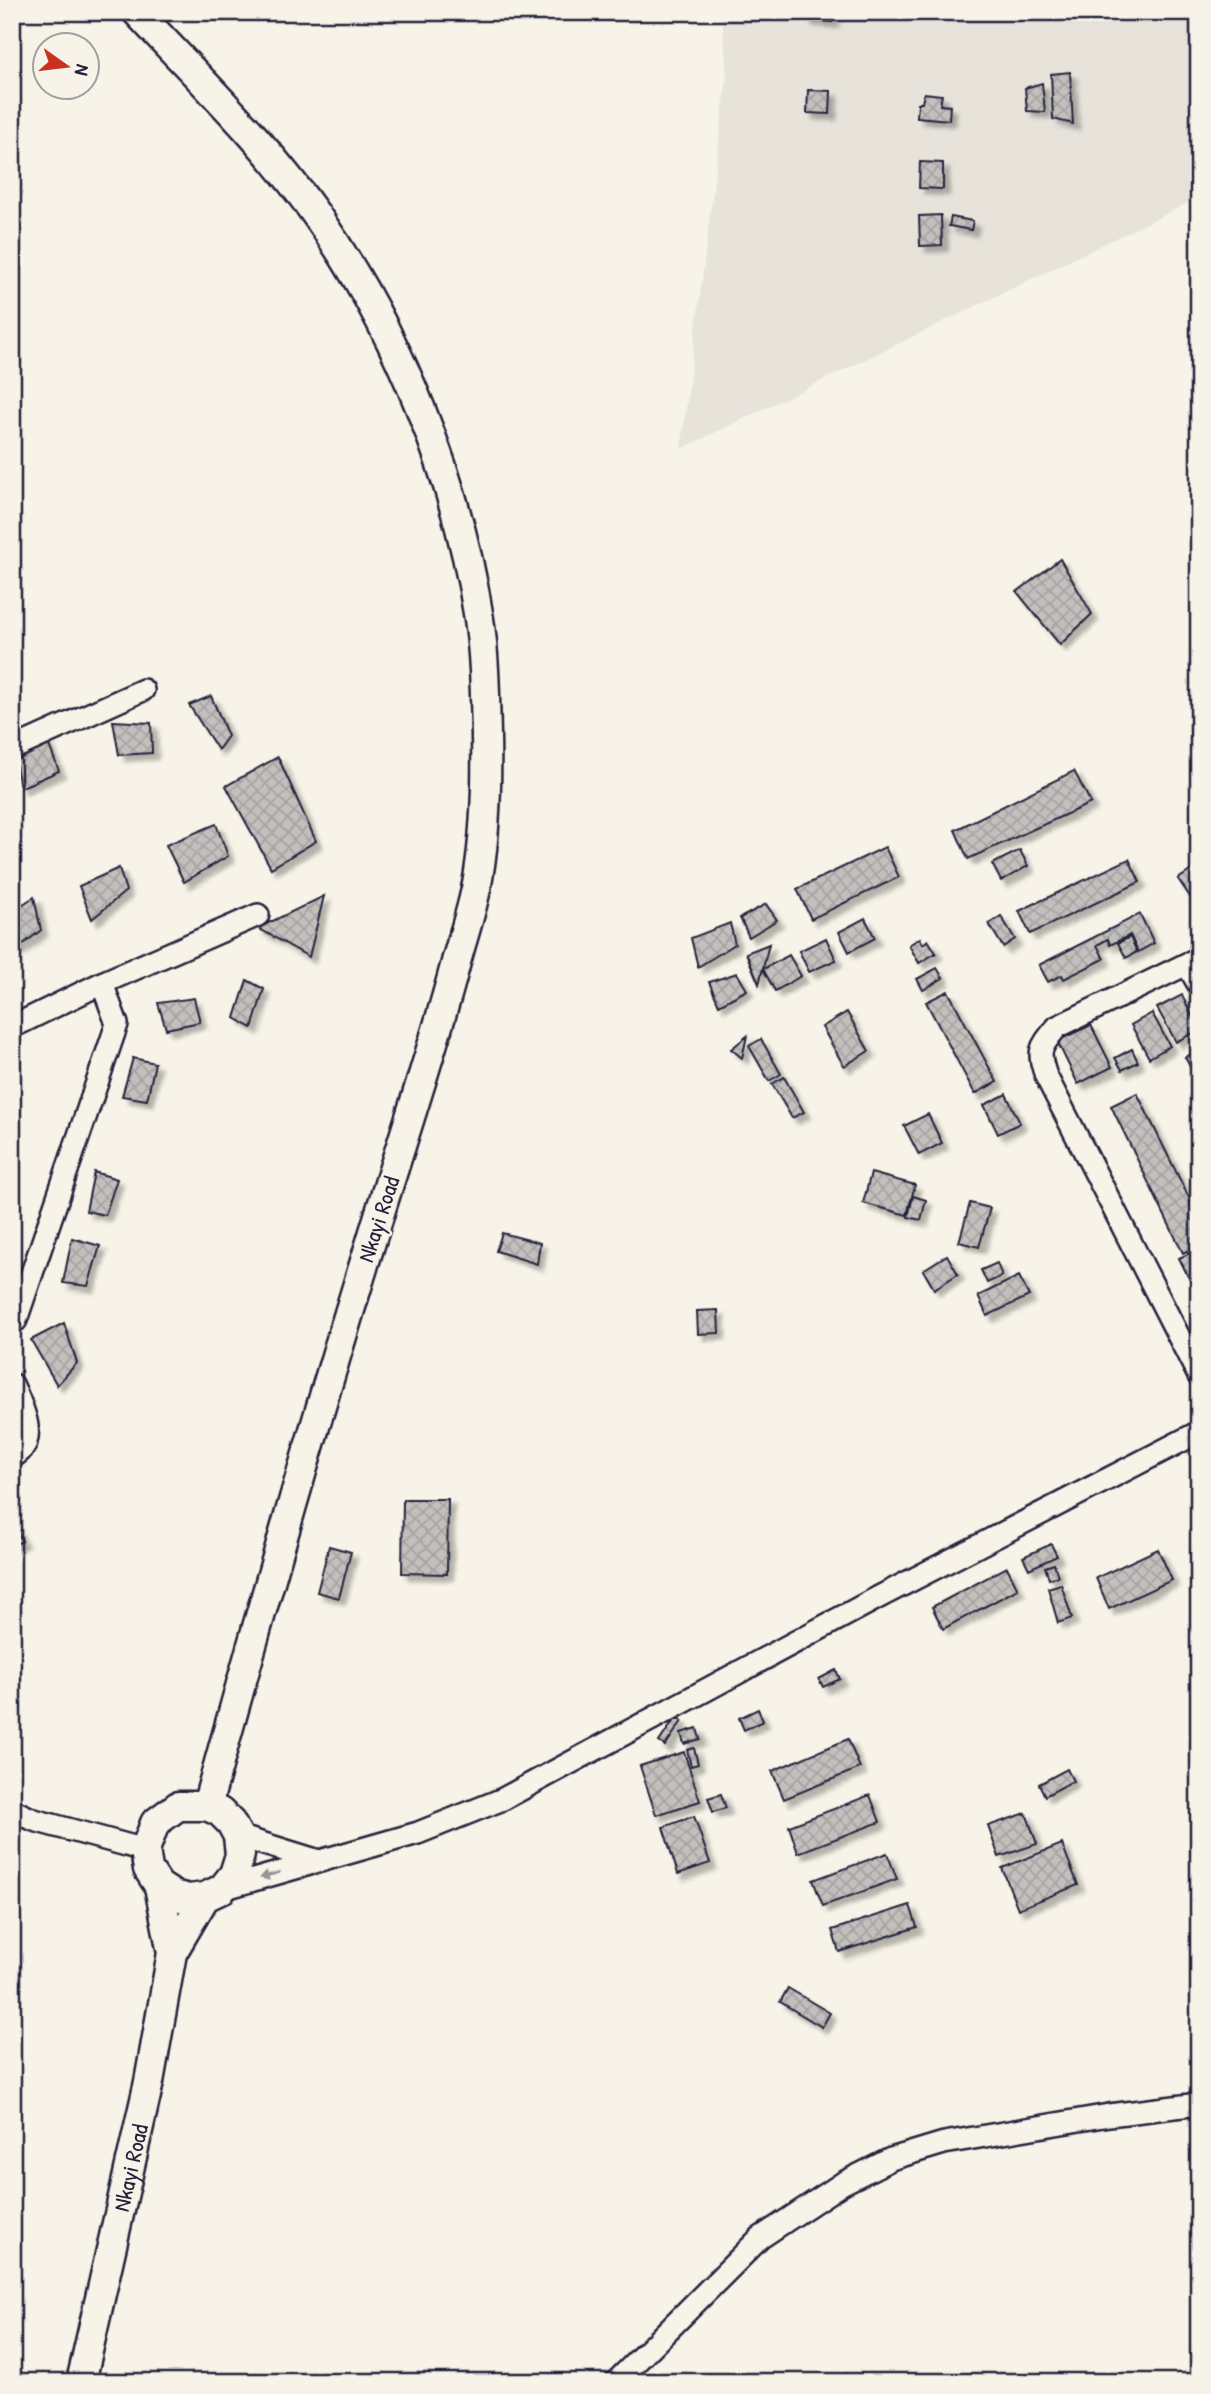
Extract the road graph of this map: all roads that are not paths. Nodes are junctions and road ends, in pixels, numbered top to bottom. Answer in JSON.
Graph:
{"nodes":[{"id":1,"x":137,"y":12,"type":"edge"},
{"id":2,"x":143,"y":690,"type":"dead end"},
{"id":3,"x":12,"y":749,"type":"edge"},
{"id":4,"x":258,"y":915,"type":"dead end"},
{"id":5,"x":1193,"y":961,"type":"edge"},
{"id":6,"x":102,"y":983,"type":"junction"},
{"id":7,"x":1199,"y":985,"type":"edge"},
{"id":8,"x":12,"y":1027,"type":"edge"},
{"id":9,"x":12,"y":1321,"type":"edge"},
{"id":10,"x":1199,"y":1376,"type":"edge"},
{"id":11,"x":12,"y":1384,"type":"edge"},
{"id":12,"x":1199,"y":1432,"type":"edge"},
{"id":13,"x":12,"y":1457,"type":"edge"},
{"id":14,"x":207,"y":1806,"type":"junction"},
{"id":15,"x":12,"y":1810,"type":"edge"},
{"id":16,"x":238,"y":1836,"type":"junction"},
{"id":17,"x":145,"y":1850,"type":"junction"},
{"id":18,"x":319,"y":1861,"type":"junction"},
{"id":19,"x":159,"y":1886,"type":"junction"},
{"id":20,"x":213,"y":1893,"type":"junction"},
{"id":21,"x":172,"y":1952,"type":"junction"},
{"id":22,"x":1199,"y":2104,"type":"edge"},
{"id":23,"x":81,"y":2382,"type":"edge"},
{"id":24,"x":616,"y":2382,"type":"edge"}],
"edges":[{"from":1,"to":14,"type":"main road","name":"Nkayi Road"},
{"from":2,"to":3,"type":"street"},
{"from":4,"to":6,"type":"street"},
{"from":5,"to":7,"type":"street"},
{"from":5,"to":10,"type":"street"},
{"from":6,"to":8,"type":"street"},
{"from":6,"to":9,"type":"street"},
{"from":11,"to":13,"type":"street"},
{"from":12,"to":18,"type":"street"},
{"from":14,"to":16,"type":"main road"},
{"from":14,"to":17,"type":"main road"},
{"from":15,"to":17,"type":"street"},
{"from":16,"to":18,"type":"street"},
{"from":16,"to":20,"type":"main road","name":"Nkayi Road"},
{"from":17,"to":19,"type":"main road","name":"Nkayi Road"},
{"from":18,"to":20,"type":"street","one_way":true},
{"from":19,"to":20,"type":"main road"},
{"from":19,"to":21,"type":"main road","name":"Nkayi Road"},
{"from":20,"to":21,"type":"main road","name":"Nkayi Road"},
{"from":21,"to":23,"type":"main road","name":"Nkayi Road"},
{"from":22,"to":24,"type":"street"}]}
